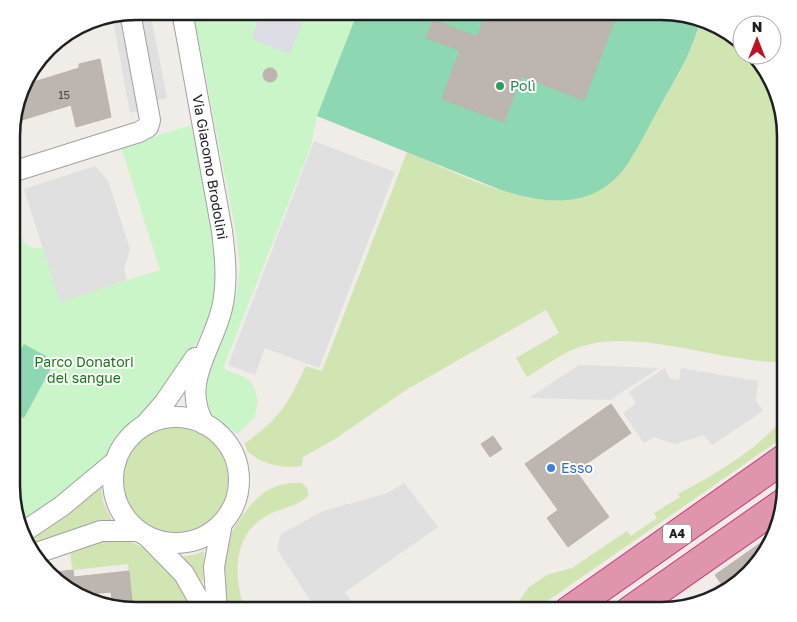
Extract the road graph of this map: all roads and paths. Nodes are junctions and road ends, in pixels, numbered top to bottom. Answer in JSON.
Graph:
{"nodes":[{"id":1,"x":132,"y":20,"type":"edge"},
{"id":2,"x":184,"y":20,"type":"edge"},
{"id":3,"x":20,"y":169,"type":"edge"},
{"id":4,"x":218,"y":322,"type":"junction"},
{"id":5,"x":204,"y":424,"type":"junction"},
{"id":6,"x":145,"y":425,"type":"junction"},
{"id":7,"x":116,"y":461,"type":"junction"},
{"id":8,"x":777,"y":464,"type":"edge"},
{"id":9,"x":775,"y":509,"type":"edge"},
{"id":10,"x":222,"y":523,"type":"junction"},
{"id":11,"x":29,"y":529,"type":"edge"},
{"id":12,"x":143,"y":534,"type":"junction"},
{"id":13,"x":41,"y":552,"type":"edge"},
{"id":14,"x":200,"y":602,"type":"edge"},
{"id":15,"x":216,"y":602,"type":"edge"},
{"id":16,"x":581,"y":602,"type":"edge"},
{"id":17,"x":641,"y":602,"type":"edge"}],
"edges":[{"from":1,"to":3,"type":"street"},
{"from":2,"to":4,"type":"street","name":"Via Giacomo Brodolini"},
{"from":4,"to":5,"type":"street","name":"Via Giacomo Brodolini"},
{"from":4,"to":6,"type":"street","name":"Via Giacomo Brodolini"},
{"from":5,"to":6,"type":"street"},
{"from":5,"to":10,"type":"street"},
{"from":6,"to":7,"type":"street"},
{"from":7,"to":11,"type":"street"},
{"from":7,"to":12,"type":"street"},
{"from":8,"to":16,"type":"highway","number":"A4"},
{"from":9,"to":17,"type":"highway","number":"A4"},
{"from":10,"to":12,"type":"street"},
{"from":10,"to":15,"type":"street"},
{"from":12,"to":13,"type":"street"},
{"from":12,"to":14,"type":"street"}]}
